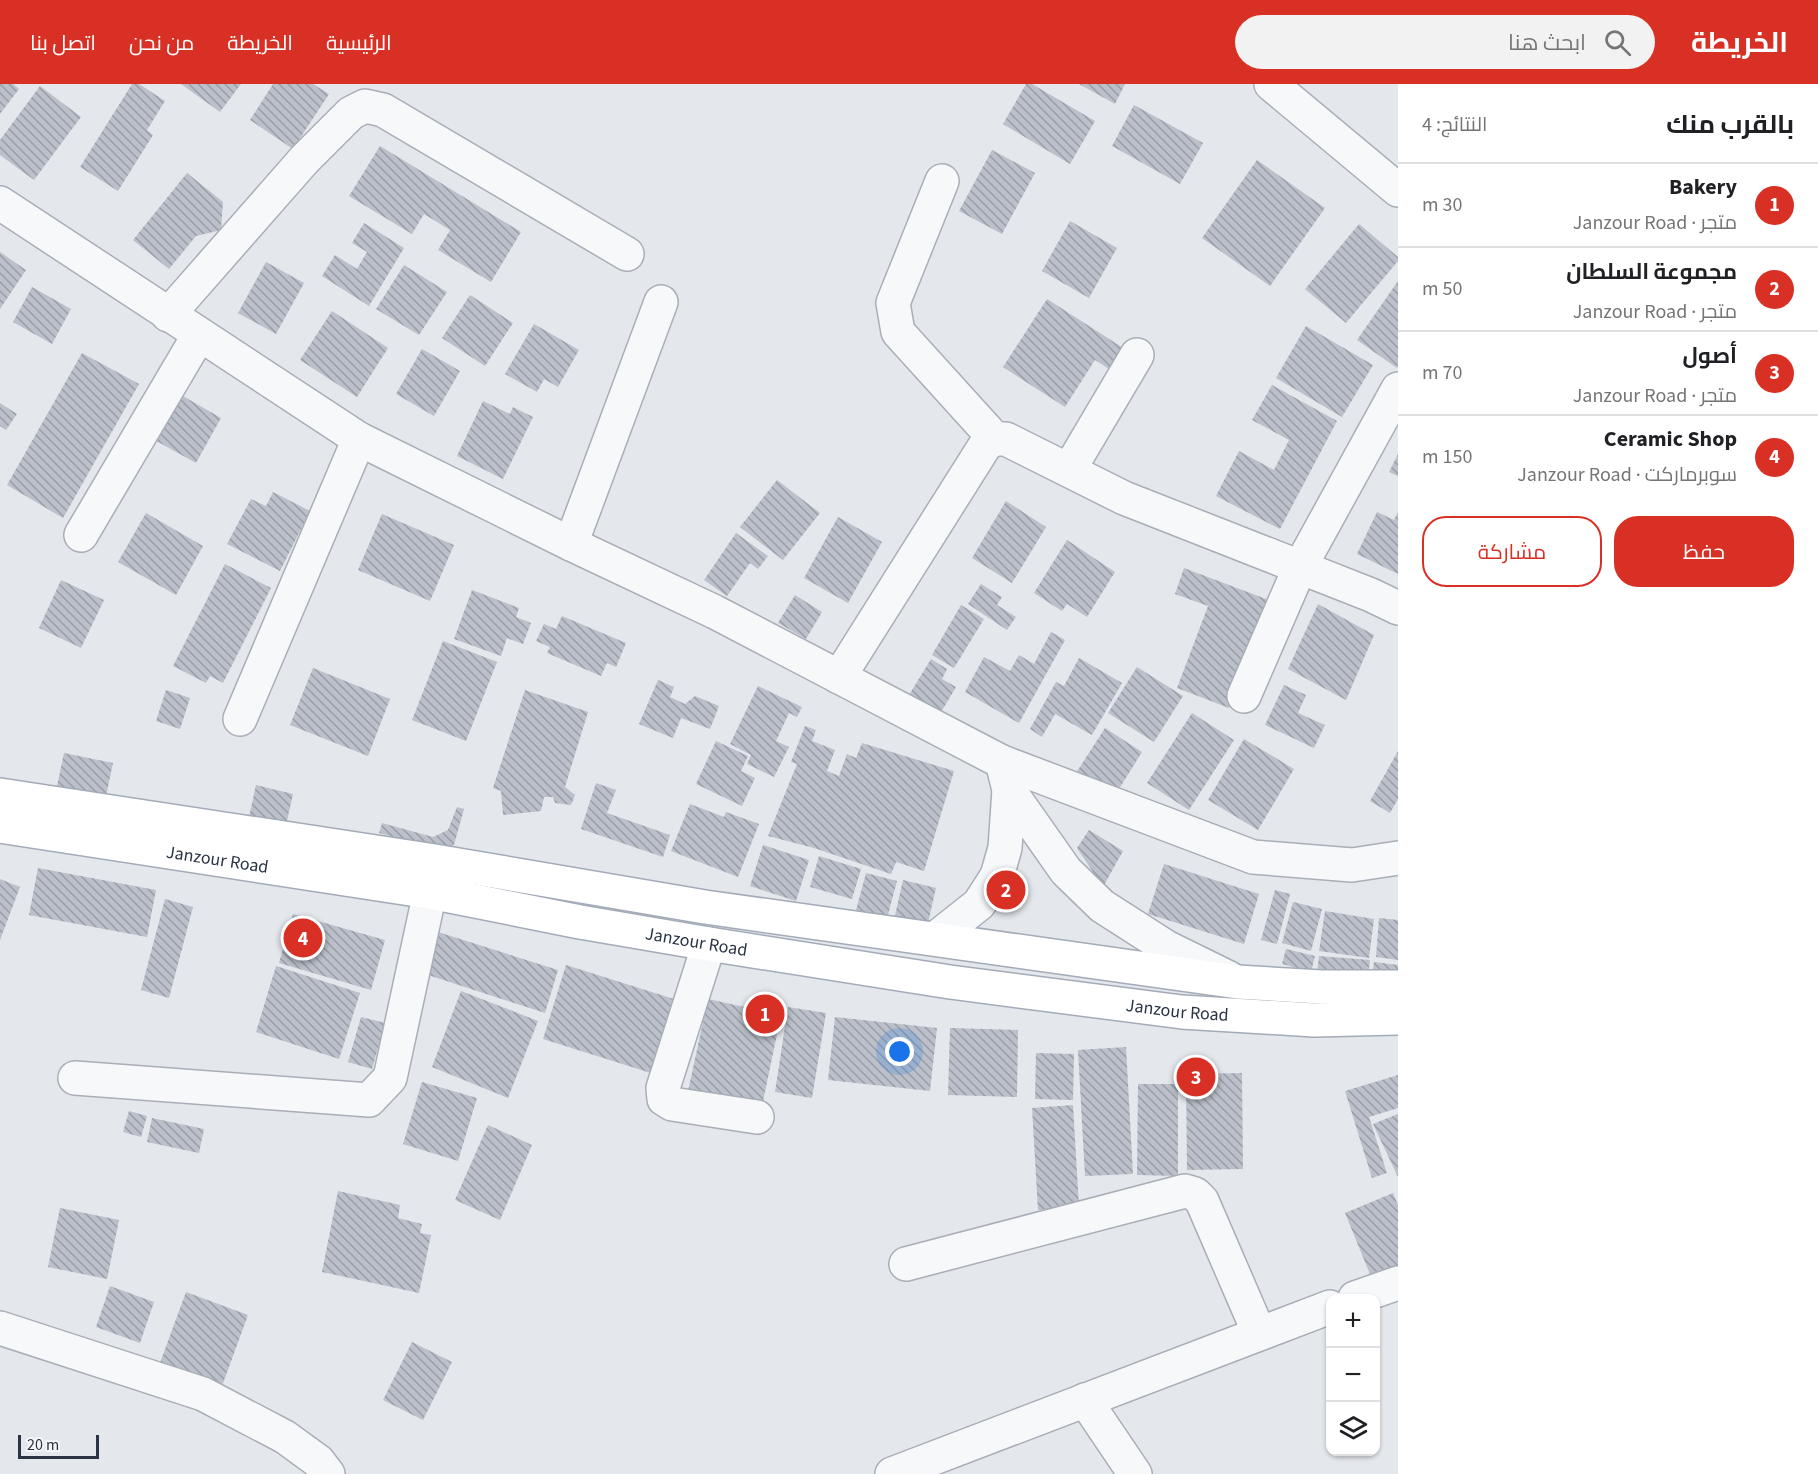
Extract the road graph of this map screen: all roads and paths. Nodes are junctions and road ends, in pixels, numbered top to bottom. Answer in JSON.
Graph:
{"nodes":[{"id":1,"x":1271,"y":84,"type":"edge"},
{"id":2,"x":942,"y":181,"type":"dead end"},
{"id":3,"x":1398,"y":190,"type":"edge"},
{"id":4,"x":0,"y":203,"type":"edge"},
{"id":5,"x":627,"y":254,"type":"dead end"},
{"id":6,"x":661,"y":302,"type":"dead end"},
{"id":7,"x":168,"y":315,"type":"junction"},
{"id":8,"x":199,"y":335,"type":"junction"},
{"id":9,"x":1137,"y":355,"type":"dead end"},
{"id":10,"x":1398,"y":389,"type":"edge"},
{"id":11,"x":359,"y":439,"type":"junction"},
{"id":12,"x":995,"y":439,"type":"junction"},
{"id":13,"x":1069,"y":470,"type":"junction"},
{"id":14,"x":81,"y":535,"type":"dead end"},
{"id":15,"x":571,"y":544,"type":"junction"},
{"id":16,"x":1300,"y":567,"type":"junction"},
{"id":17,"x":1398,"y":608,"type":"edge"},
{"id":18,"x":839,"y":677,"type":"junction"},
{"id":19,"x":1244,"y":696,"type":"dead end"},
{"id":20,"x":240,"y":719,"type":"dead end"},
{"id":21,"x":1005,"y":776,"type":"junction"},
{"id":22,"x":0,"y":795,"type":"edge"},
{"id":23,"x":0,"y":826,"type":"edge"},
{"id":24,"x":1398,"y":858,"type":"edge"},
{"id":25,"x":430,"y":892,"type":"junction"},
{"id":26,"x":936,"y":938,"type":"junction"},
{"id":27,"x":709,"y":945,"type":"junction"},
{"id":28,"x":1238,"y":982,"type":"junction"},
{"id":29,"x":1398,"y":987,"type":"edge"},
{"id":30,"x":1398,"y":1018,"type":"edge"},
{"id":31,"x":75,"y":1078,"type":"dead end"},
{"id":32,"x":757,"y":1116,"type":"dead end"},
{"id":33,"x":906,"y":1264,"type":"dead end"},
{"id":34,"x":1398,"y":1283,"type":"edge"},
{"id":35,"x":1368,"y":1294,"type":"edge"},
{"id":36,"x":1326,"y":1309,"type":"edge"},
{"id":37,"x":0,"y":1328,"type":"edge"},
{"id":38,"x":1259,"y":1333,"type":"junction"},
{"id":39,"x":1084,"y":1400,"type":"junction"},
{"id":40,"x":328,"y":1474,"type":"edge"},
{"id":41,"x":897,"y":1474,"type":"edge"},
{"id":42,"x":1135,"y":1474,"type":"edge"}],
"edges":[{"from":1,"to":3,"type":"street"},
{"from":2,"to":12,"type":"street"},
{"from":4,"to":7,"type":"street"},
{"from":5,"to":7,"type":"street"},
{"from":6,"to":15,"type":"street"},
{"from":7,"to":8,"type":"street"},
{"from":8,"to":11,"type":"street"},
{"from":8,"to":14,"type":"street"},
{"from":9,"to":13,"type":"street"},
{"from":10,"to":16,"type":"street"},
{"from":11,"to":15,"type":"street"},
{"from":11,"to":20,"type":"street"},
{"from":12,"to":13,"type":"street"},
{"from":12,"to":18,"type":"street"},
{"from":13,"to":16,"type":"street"},
{"from":15,"to":18,"type":"street"},
{"from":16,"to":17,"type":"street"},
{"from":16,"to":19,"type":"street"},
{"from":18,"to":21,"type":"street"},
{"from":21,"to":24,"type":"street"},
{"from":21,"to":26,"type":"street"},
{"from":21,"to":28,"type":"street"},
{"from":22,"to":26,"type":"main road","name":"Janzour Road"},
{"from":23,"to":25,"type":"main road","name":"Janzour Road"},
{"from":25,"to":27,"type":"main road","name":"Janzour Road"},
{"from":25,"to":31,"type":"street"},
{"from":26,"to":28,"type":"main road","name":"Janzour Road"},
{"from":27,"to":30,"type":"main road","name":"Janzour Road"},
{"from":27,"to":32,"type":"street"},
{"from":28,"to":29,"type":"main road","name":"Janzour Road"},
{"from":33,"to":38,"type":"street"},
{"from":34,"to":35,"type":"street"},
{"from":36,"to":38,"type":"street"},
{"from":37,"to":40,"type":"street"},
{"from":38,"to":39,"type":"street"},
{"from":39,"to":41,"type":"street"},
{"from":39,"to":42,"type":"street"}]}
